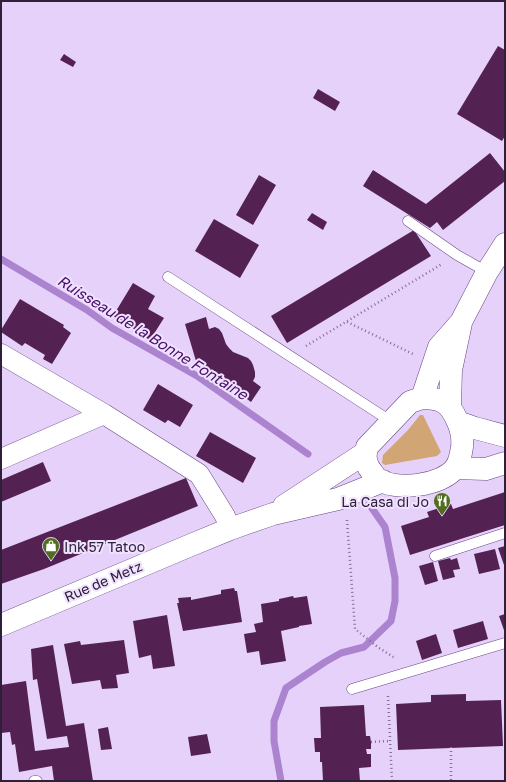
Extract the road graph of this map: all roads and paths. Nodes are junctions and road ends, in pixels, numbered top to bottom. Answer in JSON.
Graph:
{"nodes":[{"id":1,"x":408,"y":220,"type":"dead end"},
{"id":2,"x":505,"y":244,"type":"edge"},
{"id":3,"x":457,"y":255,"type":"junction"},
{"id":4,"x":487,"y":272,"type":"junction"},
{"id":5,"x":168,"y":277,"type":"dead end"},
{"id":6,"x":347,"y":322,"type":"junction"},
{"id":7,"x":461,"y":322,"type":"junction"},
{"id":8,"x":1,"y":354,"type":"edge"},
{"id":9,"x":296,"y":359,"type":"junction"},
{"id":10,"x":433,"y":364,"type":"junction"},
{"id":11,"x":422,"y":398,"type":"junction"},
{"id":12,"x":104,"y":414,"type":"junction"},
{"id":13,"x":454,"y":414,"type":"junction"},
{"id":14,"x":392,"y":422,"type":"junction"},
{"id":15,"x":505,"y":436,"type":"edge"},
{"id":16,"x":365,"y":453,"type":"junction"},
{"id":17,"x":1,"y":459,"type":"edge"},
{"id":18,"x":505,"y":463,"type":"edge"},
{"id":19,"x":455,"y":468,"type":"junction"},
{"id":20,"x":383,"y":481,"type":"junction"},
{"id":21,"x":338,"y":499,"type":"junction"},
{"id":22,"x":273,"y":514,"type":"junction"},
{"id":23,"x":230,"y":529,"type":"junction"},
{"id":24,"x":505,"y":533,"type":"edge"},
{"id":25,"x":435,"y":556,"type":"dead end"},
{"id":26,"x":1,"y":624,"type":"edge"},
{"id":27,"x":505,"y":643,"type":"edge"},
{"id":28,"x":404,"y":673,"type":"junction"},
{"id":29,"x":352,"y":689,"type":"dead end"},
{"id":30,"x":390,"y":741,"type":"junction"},
{"id":31,"x":370,"y":742,"type":"dead end"},
{"id":32,"x":451,"y":747,"type":"dead end"},
{"id":33,"x":392,"y":781,"type":"edge"},
{"id":34,"x":452,"y":781,"type":"edge"}],
"edges":[{"from":1,"to":3,"type":"lane"},
{"from":2,"to":4,"type":"street"},
{"from":3,"to":4,"type":"lane"},
{"from":3,"to":6,"type":"path"},
{"from":4,"to":7,"type":"street"},
{"from":5,"to":9,"type":"lane"},
{"from":6,"to":9,"type":"path"},
{"from":6,"to":10,"type":"path"},
{"from":7,"to":10,"type":"street"},
{"from":7,"to":13,"type":"street"},
{"from":8,"to":12,"type":"street"},
{"from":9,"to":14,"type":"lane"},
{"from":10,"to":11,"type":"street"},
{"from":11,"to":13,"type":"street"},
{"from":11,"to":14,"type":"street"},
{"from":12,"to":17,"type":"street"},
{"from":12,"to":23,"type":"street"},
{"from":13,"to":15,"type":"street"},
{"from":13,"to":19,"type":"street"},
{"from":14,"to":16,"type":"street"},
{"from":16,"to":20,"type":"street"},
{"from":16,"to":22,"type":"street","name":"Rue de Metz"},
{"from":18,"to":19,"type":"street"},
{"from":19,"to":20,"type":"street"},
{"from":20,"to":21,"type":"street","name":"Rue de Metz"},
{"from":21,"to":22,"type":"street","name":"Rue de Metz"},
{"from":21,"to":28,"type":"path"},
{"from":22,"to":23,"type":"street","name":"Rue de Metz"},
{"from":23,"to":26,"type":"street","name":"Rue de Metz"},
{"from":24,"to":25,"type":"lane"},
{"from":27,"to":28,"type":"lane"},
{"from":28,"to":29,"type":"lane"},
{"from":28,"to":30,"type":"path"},
{"from":30,"to":31,"type":"path"},
{"from":30,"to":33,"type":"path"},
{"from":32,"to":34,"type":"path"}]}
